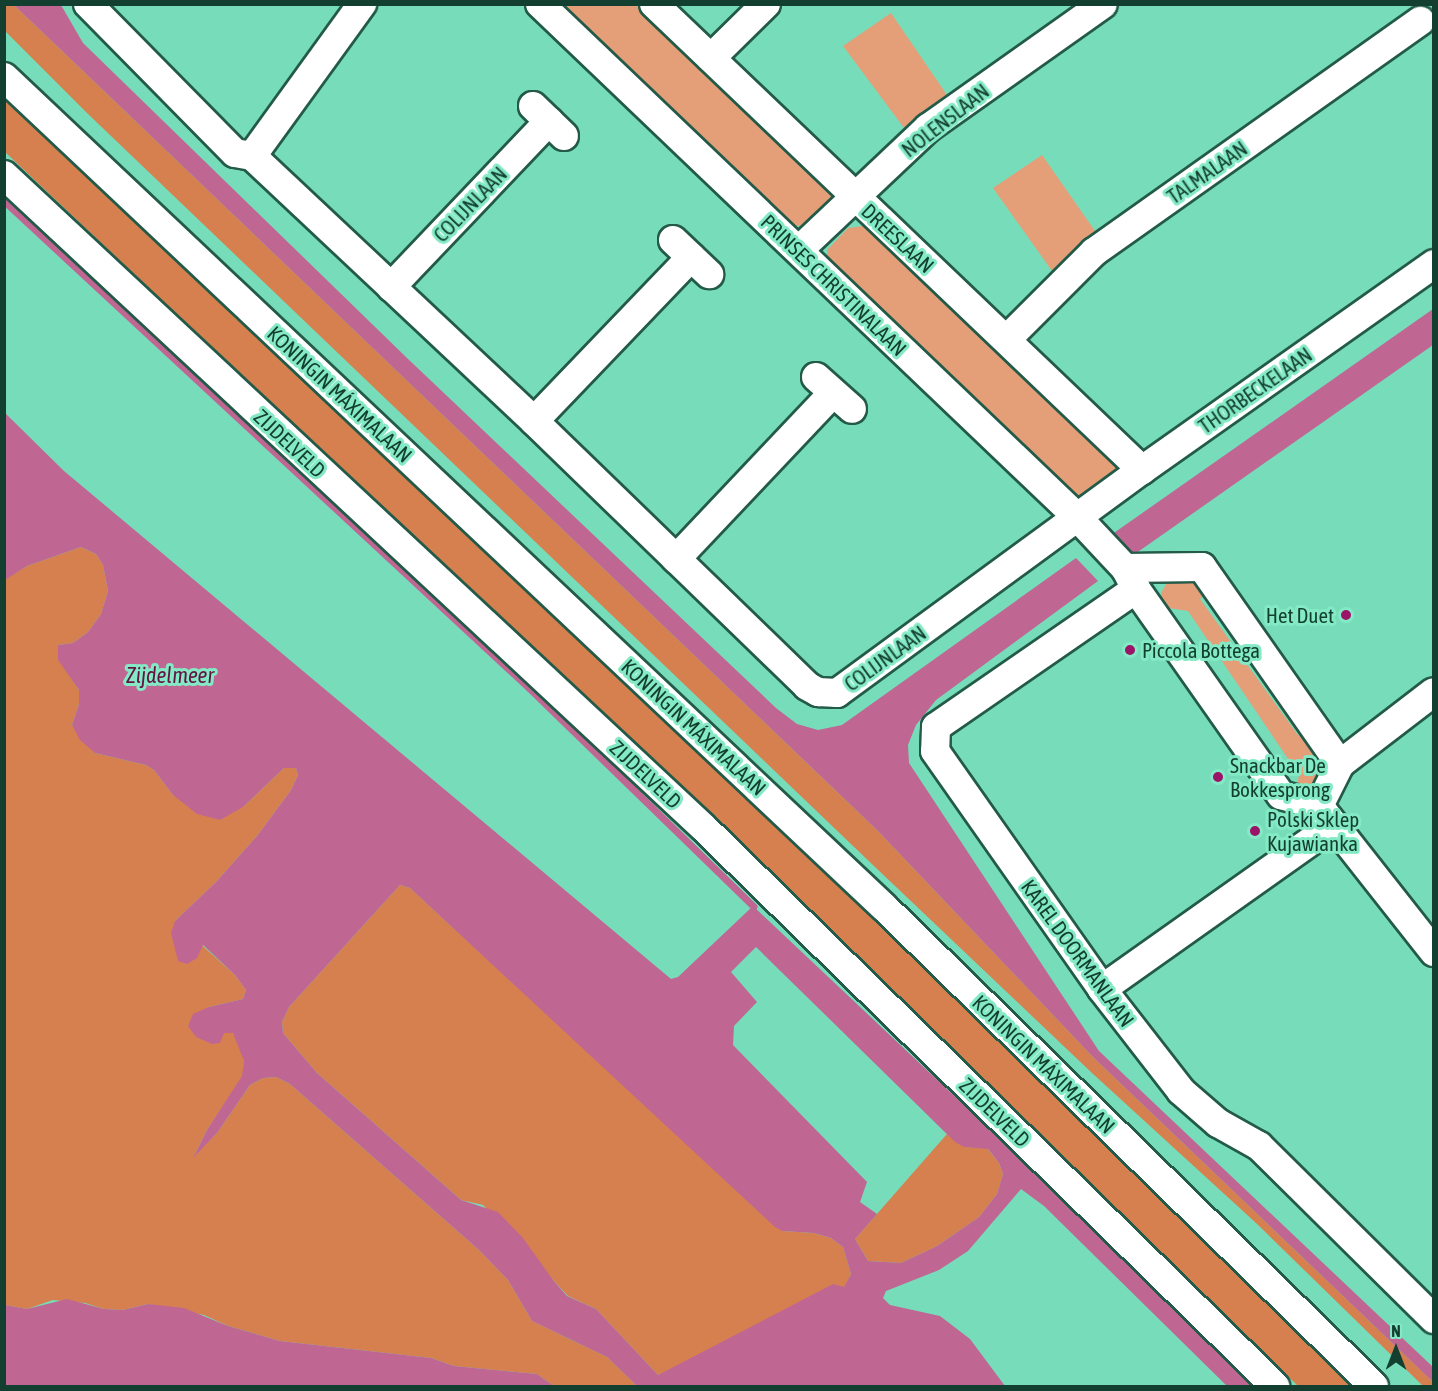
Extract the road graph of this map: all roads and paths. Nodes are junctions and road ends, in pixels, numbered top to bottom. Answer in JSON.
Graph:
{"nodes":[{"id":1,"x":88,"y":4,"type":"edge"},
{"id":2,"x":362,"y":4,"type":"edge"},
{"id":3,"x":540,"y":4,"type":"edge"},
{"id":4,"x":654,"y":4,"type":"edge"},
{"id":5,"x":766,"y":4,"type":"edge"},
{"id":6,"x":1103,"y":4,"type":"edge"},
{"id":7,"x":1419,"y":20,"type":"edge"},
{"id":8,"x":711,"y":58,"type":"junction"},
{"id":9,"x":4,"y":77,"type":"edge"},
{"id":10,"x":549,"y":121,"type":"dead end"},
{"id":11,"x":252,"y":156,"type":"junction"},
{"id":12,"x":4,"y":175,"type":"edge"},
{"id":13,"x":856,"y":198,"type":"junction"},
{"id":14,"x":799,"y":250,"type":"junction"},
{"id":15,"x":691,"y":257,"type":"dead end"},
{"id":16,"x":1434,"y":264,"type":"edge"},
{"id":17,"x":391,"y":287,"type":"junction"},
{"id":18,"x":1006,"y":339,"type":"junction"},
{"id":19,"x":834,"y":393,"type":"dead end"},
{"id":20,"x":534,"y":421,"type":"junction"},
{"id":21,"x":1142,"y":470,"type":"junction"},
{"id":22,"x":1078,"y":519,"type":"junction"},
{"id":23,"x":676,"y":559,"type":"junction"},
{"id":24,"x":1130,"y":579,"type":"junction"},
{"id":25,"x":1434,"y":692,"type":"edge"},
{"id":26,"x":1340,"y":764,"type":"junction"},
{"id":27,"x":1326,"y":816,"type":"junction"},
{"id":28,"x":1434,"y":952,"type":"edge"},
{"id":29,"x":1102,"y":989,"type":"junction"},
{"id":30,"x":1434,"y":1318,"type":"edge"},
{"id":31,"x":1275,"y":1386,"type":"edge"},
{"id":32,"x":1374,"y":1386,"type":"edge"}],
"edges":[{"from":1,"to":11,"type":"street","name":"COLIJNLAAN"},
{"from":2,"to":11,"type":"street"},
{"from":3,"to":14,"type":"street","name":"PRINSES CHRISTINALAAN"},
{"from":4,"to":8,"type":"street","name":"DREESLAAN"},
{"from":5,"to":8,"type":"street"},
{"from":6,"to":13,"type":"street","name":"NOLENSLAAN"},
{"from":7,"to":18,"type":"street","name":"TALMALAAN"},
{"from":8,"to":13,"type":"street","name":"DREESLAAN"},
{"from":9,"to":32,"type":"street","name":"KONINGIN MÁXIMALAAN"},
{"from":10,"to":17,"type":"street","name":"COLIJNLAAN"},
{"from":11,"to":17,"type":"street","name":"COLIJNLAAN"},
{"from":12,"to":31,"type":"street","name":"ZIJDELVELD"},
{"from":13,"to":14,"type":"street","name":"NOLENSLAAN"},
{"from":13,"to":18,"type":"street","name":"DREESLAAN"},
{"from":14,"to":22,"type":"street","name":"PRINSES CHRISTINALAAN"},
{"from":15,"to":20,"type":"street"},
{"from":16,"to":21,"type":"street","name":"THORBECKELAAN"},
{"from":17,"to":20,"type":"street","name":"COLIJNLAAN"},
{"from":18,"to":21,"type":"street","name":"DREESLAAN"},
{"from":19,"to":23,"type":"street"},
{"from":20,"to":23,"type":"street","name":"COLIJNLAAN"},
{"from":21,"to":22,"type":"street","name":"THORBECKELAAN"},
{"from":22,"to":23,"type":"street","name":"COLIJNLAAN"},
{"from":22,"to":24,"type":"street","name":"PRINSES CHRISTINALAAN"},
{"from":24,"to":26,"type":"street"},
{"from":24,"to":27,"type":"street","name":"PRINSES CHRISTINALAAN"},
{"from":24,"to":29,"type":"street","name":"KAREL DOORMANLAAN"},
{"from":25,"to":26,"type":"street"},
{"from":26,"to":27,"type":"street"},
{"from":27,"to":28,"type":"street"},
{"from":27,"to":29,"type":"street"},
{"from":29,"to":30,"type":"street","name":"KAREL DOORMANLAAN"}]}
